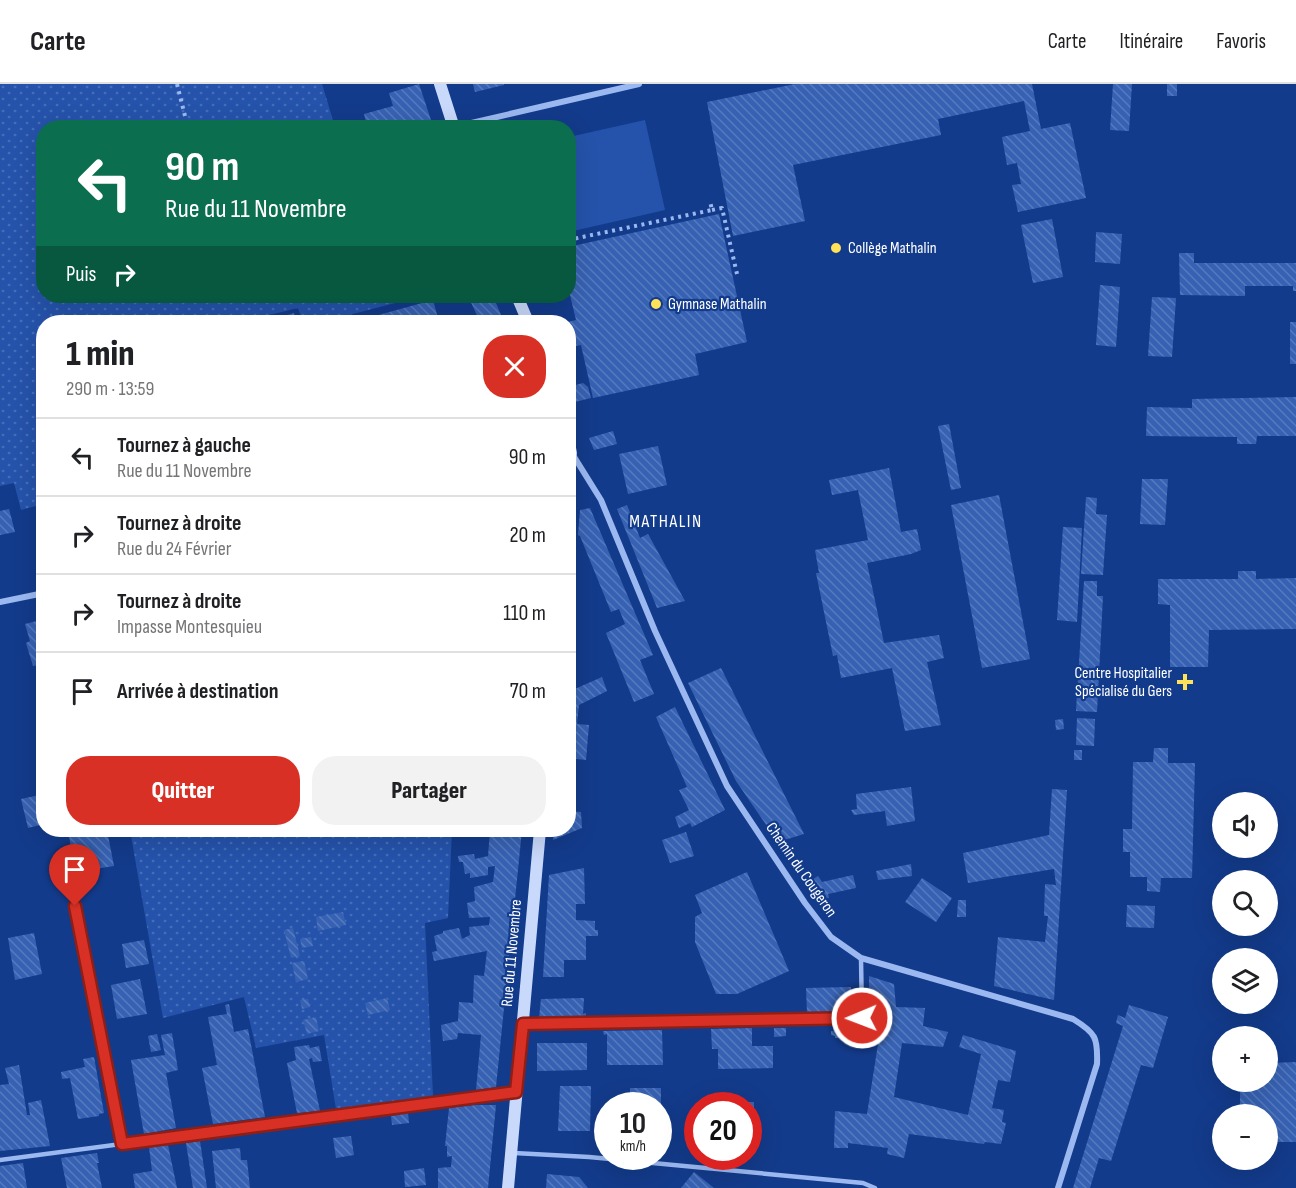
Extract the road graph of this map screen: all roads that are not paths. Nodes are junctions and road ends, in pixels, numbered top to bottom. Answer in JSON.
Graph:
{"nodes":[{"id":1,"x":440,"y":84,"type":"edge"},
{"id":2,"x":639,"y":84,"type":"edge"},
{"id":3,"x":452,"y":120,"type":"edge"},
{"id":4,"x":484,"y":120,"type":"edge"},
{"id":5,"x":576,"y":461,"type":"edge"},
{"id":6,"x":36,"y":595,"type":"edge"},
{"id":7,"x":0,"y":602,"type":"edge"},
{"id":8,"x":539,"y":837,"type":"edge"},
{"id":9,"x":71,"y":886,"type":"dead end"},
{"id":10,"x":861,"y":958,"type":"junction"},
{"id":11,"x":523,"y":1024,"type":"junction"},
{"id":12,"x":516,"y":1092,"type":"junction"},
{"id":13,"x":122,"y":1144,"type":"junction"},
{"id":14,"x":511,"y":1152,"type":"junction"},
{"id":15,"x":0,"y":1160,"type":"edge"},
{"id":16,"x":508,"y":1188,"type":"edge"},
{"id":17,"x":875,"y":1188,"type":"edge"},
{"id":18,"x":1058,"y":1188,"type":"edge"}],
"edges":[{"from":1,"to":3,"type":"main road"},
{"from":2,"to":4,"type":"street"},
{"from":5,"to":10,"type":"street","name":"Chemin du Cougeron"},
{"from":6,"to":7,"type":"street"},
{"from":8,"to":11,"type":"main road","name":"Rue du 11 Novembre"},
{"from":9,"to":13,"type":"lane"},
{"from":10,"to":11,"type":"lane"},
{"from":10,"to":18,"type":"street","name":"Chemin du Cougeron"},
{"from":11,"to":12,"type":"main road","name":"Rue du 11 Novembre"},
{"from":12,"to":13,"type":"lane"},
{"from":12,"to":14,"type":"main road","name":"Rue du 11 Novembre"},
{"from":13,"to":15,"type":"lane"},
{"from":14,"to":16,"type":"main road","name":"Rue du 11 Novembre"},
{"from":14,"to":17,"type":"lane"}]}
